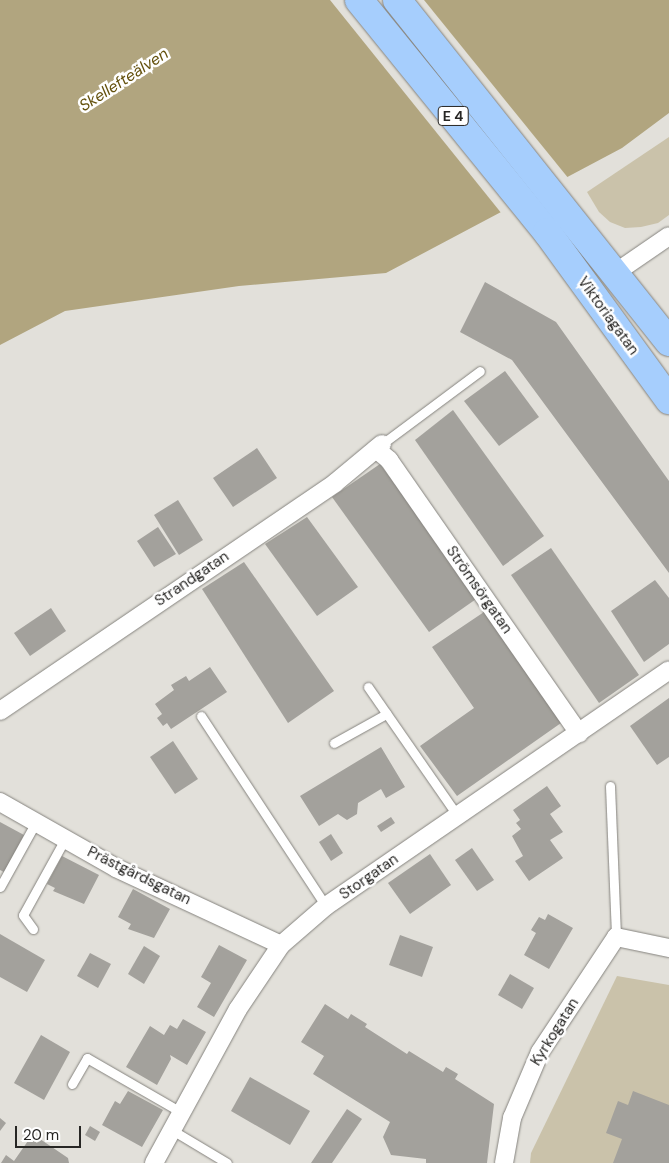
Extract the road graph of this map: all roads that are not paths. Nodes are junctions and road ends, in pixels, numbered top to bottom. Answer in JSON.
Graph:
{"nodes":[{"id":1,"x":359,"y":0,"type":"edge"},
{"id":2,"x":397,"y":0,"type":"edge"},
{"id":3,"x":669,"y":236,"type":"edge"},
{"id":4,"x":615,"y":273,"type":"junction"},
{"id":5,"x":669,"y":342,"type":"edge"},
{"id":6,"x":480,"y":371,"type":"dead end"},
{"id":7,"x":669,"y":400,"type":"edge"},
{"id":8,"x":379,"y":446,"type":"junction"},
{"id":9,"x":669,"y":670,"type":"edge"},
{"id":10,"x":368,"y":687,"type":"dead end"},
{"id":11,"x":0,"y":711,"type":"edge"},
{"id":12,"x":386,"y":714,"type":"junction"},
{"id":13,"x":200,"y":716,"type":"dead end"},
{"id":14,"x":579,"y":734,"type":"junction"},
{"id":15,"x":334,"y":743,"type":"dead end"},
{"id":16,"x":610,"y":786,"type":"dead end"},
{"id":17,"x":0,"y":802,"type":"edge"},
{"id":18,"x":457,"y":815,"type":"junction"},
{"id":19,"x":36,"y":822,"type":"junction"},
{"id":20,"x":65,"y":839,"type":"junction"},
{"id":21,"x":0,"y":887,"type":"edge"},
{"id":22,"x":326,"y":906,"type":"junction"},
{"id":23,"x":33,"y":929,"type":"dead end"},
{"id":24,"x":616,"y":937,"type":"junction"},
{"id":25,"x":281,"y":945,"type":"junction"},
{"id":26,"x":669,"y":948,"type":"edge"},
{"id":27,"x":72,"y":1084,"type":"dead end"},
{"id":28,"x":181,"y":1112,"type":"junction"},
{"id":29,"x":172,"y":1130,"type":"junction"},
{"id":30,"x":154,"y":1163,"type":"edge"},
{"id":31,"x":228,"y":1163,"type":"edge"},
{"id":32,"x":504,"y":1163,"type":"edge"}],
"edges":[{"from":1,"to":7,"type":"highway","name":"Viktoriagatan","number":"E 4"},
{"from":2,"to":4,"type":"highway","name":"Viktoriagatan","number":"E 4"},
{"from":3,"to":4,"type":"street"},
{"from":4,"to":5,"type":"highway","name":"Viktoriagatan","number":"E 4"},
{"from":6,"to":8,"type":"lane"},
{"from":8,"to":11,"type":"street","name":"Strandgatan"},
{"from":8,"to":14,"type":"street","name":"Strömsörgatan"},
{"from":9,"to":14,"type":"street","name":"Storgatan"},
{"from":10,"to":12,"type":"lane"},
{"from":12,"to":15,"type":"lane"},
{"from":12,"to":18,"type":"lane"},
{"from":13,"to":22,"type":"lane"},
{"from":14,"to":18,"type":"street","name":"Storgatan"},
{"from":16,"to":24,"type":"lane"},
{"from":17,"to":19,"type":"street","name":"Prästgårdsgatan"},
{"from":18,"to":22,"type":"street","name":"Storgatan"},
{"from":19,"to":20,"type":"street","name":"Prästgårdsgatan"},
{"from":19,"to":21,"type":"lane"},
{"from":20,"to":23,"type":"lane"},
{"from":20,"to":25,"type":"street","name":"Prästgårdsgatan"},
{"from":22,"to":25,"type":"street","name":"Storgatan"},
{"from":24,"to":26,"type":"street"},
{"from":24,"to":32,"type":"street","name":"Kyrkogatan"},
{"from":25,"to":28,"type":"street","name":"Storgatan"},
{"from":27,"to":28,"type":"lane"},
{"from":28,"to":29,"type":"street","name":"Storgatan"},
{"from":29,"to":30,"type":"street","name":"Storgatan"},
{"from":29,"to":31,"type":"lane"}]}
